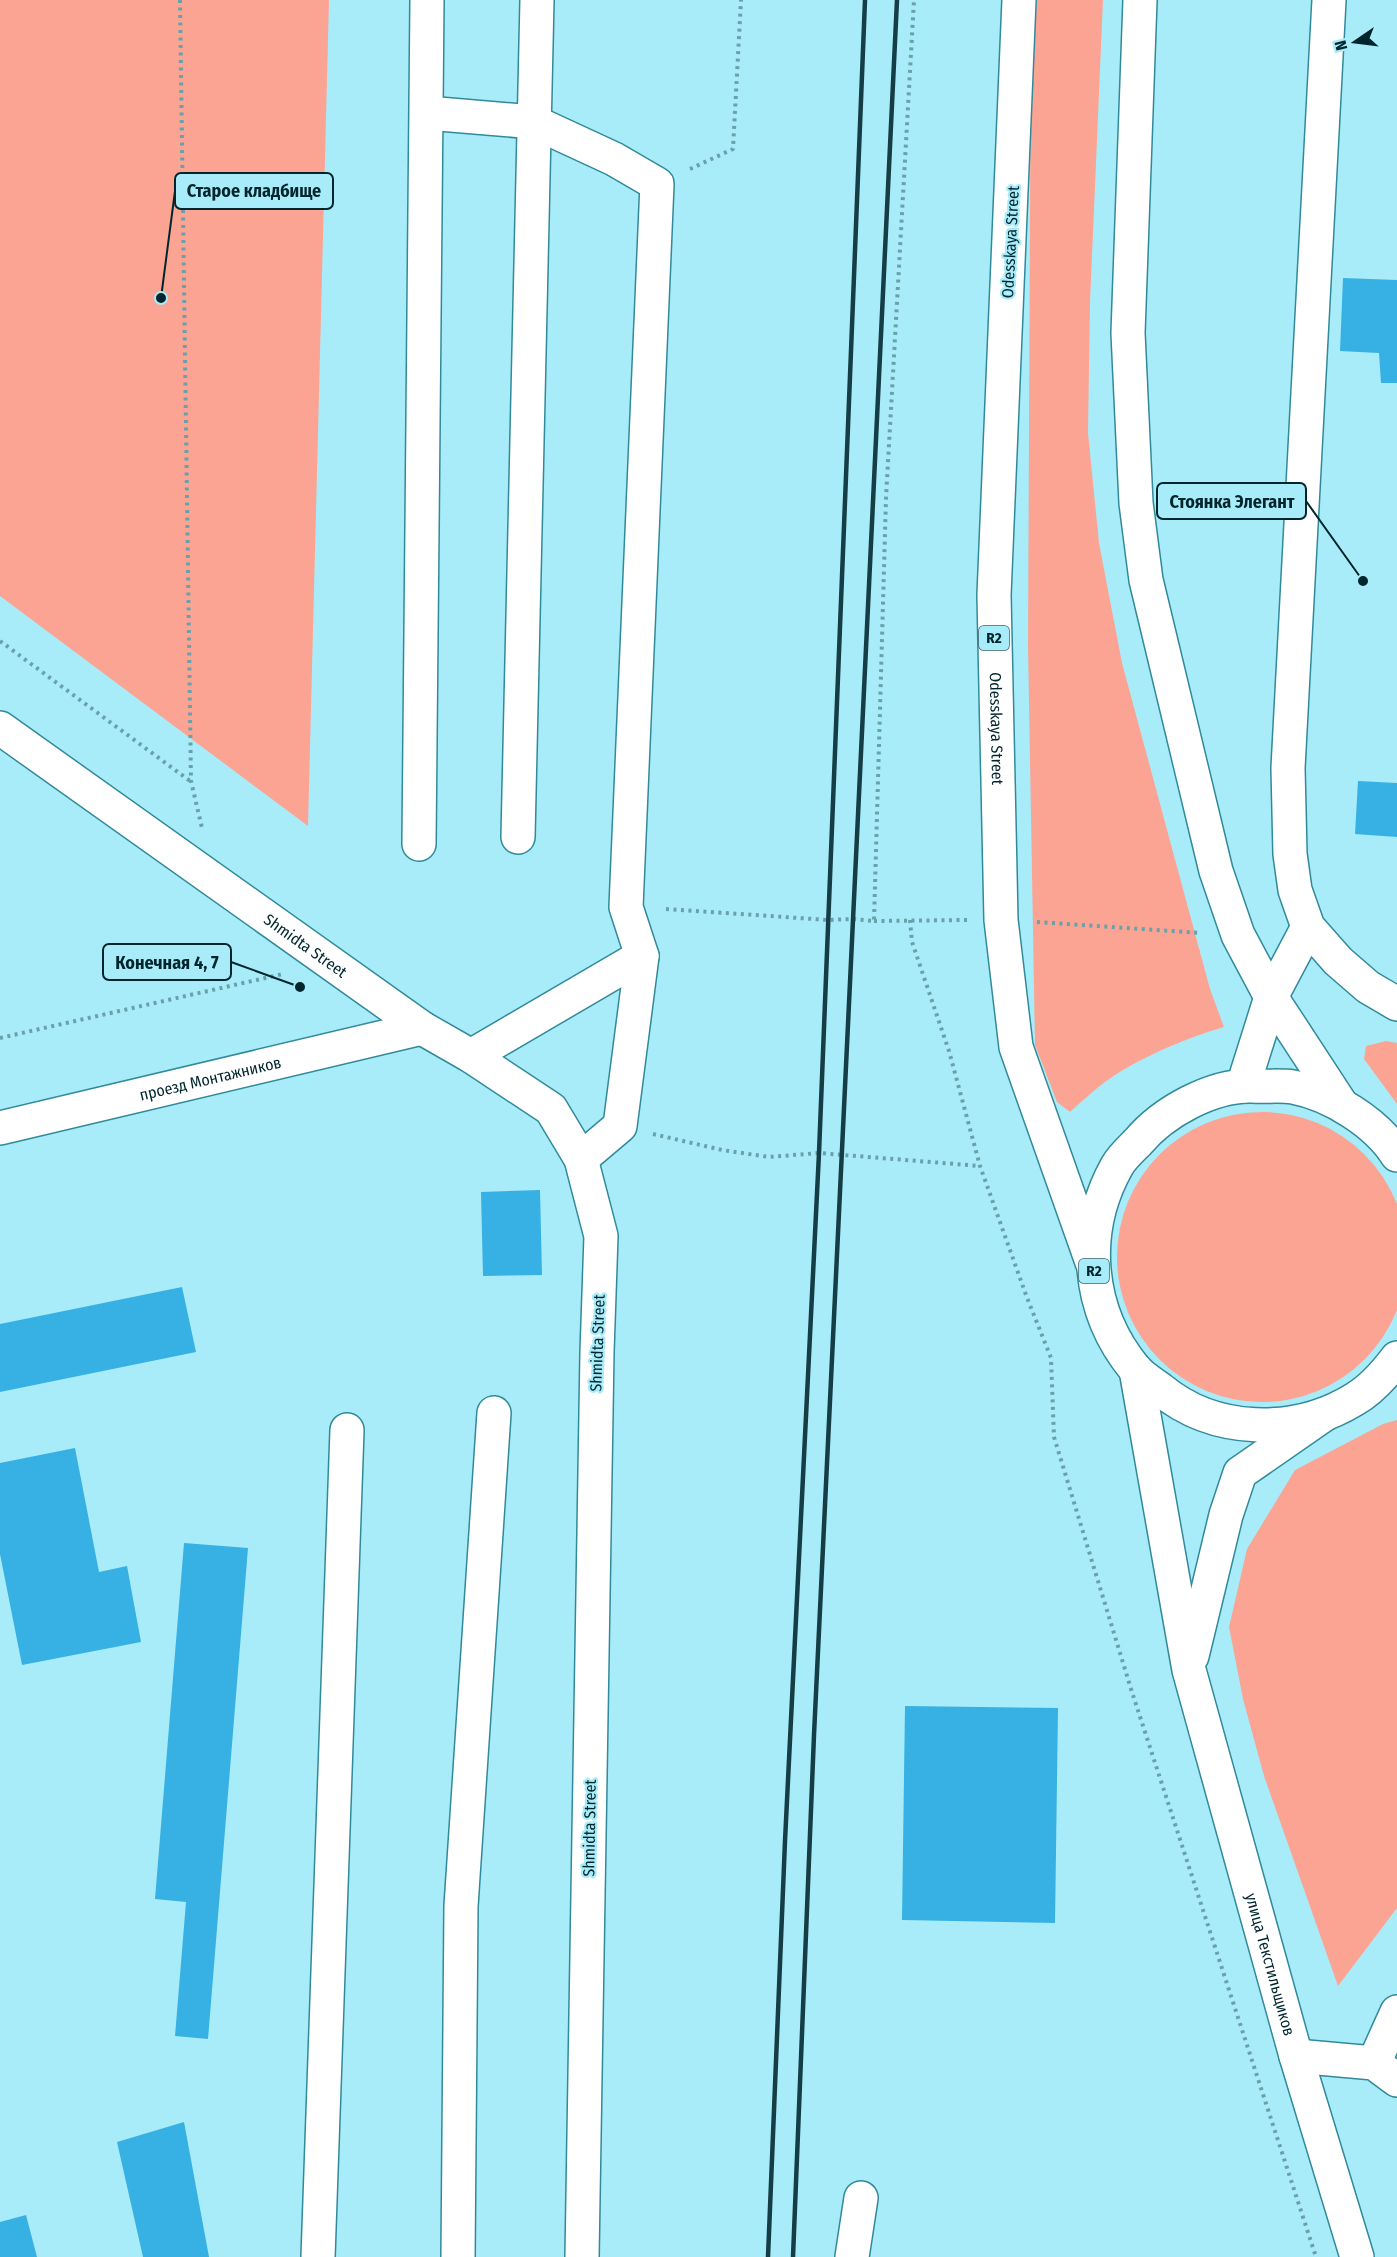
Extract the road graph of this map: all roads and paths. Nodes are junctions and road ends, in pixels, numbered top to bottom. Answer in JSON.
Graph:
{"nodes":[{"id":1,"x":180,"y":0,"type":"edge"},
{"id":2,"x":427,"y":0,"type":"edge"},
{"id":3,"x":537,"y":0,"type":"edge"},
{"id":4,"x":741,"y":0,"type":"edge"},
{"id":5,"x":914,"y":0,"type":"edge"},
{"id":6,"x":1019,"y":0,"type":"edge"},
{"id":7,"x":1140,"y":0,"type":"edge"},
{"id":8,"x":1329,"y":0,"type":"edge"},
{"id":9,"x":427,"y":112,"type":"junction"},
{"id":10,"x":534,"y":122,"type":"junction"},
{"id":11,"x":657,"y":184,"type":"junction"},
{"id":12,"x":0,"y":641,"type":"edge"},
{"id":13,"x":0,"y":728,"type":"edge"},
{"id":14,"x":191,"y":781,"type":"junction"},
{"id":15,"x":518,"y":837,"type":"dead end"},
{"id":16,"x":419,"y":844,"type":"dead end"},
{"id":17,"x":215,"y":881,"type":"junction"},
{"id":18,"x":626,"y":907,"type":"junction"},
{"id":19,"x":910,"y":920,"type":"junction"},
{"id":20,"x":1001,"y":920,"type":"junction"},
{"id":21,"x":874,"y":921,"type":"junction"},
{"id":22,"x":1308,"y":927,"type":"junction"},
{"id":23,"x":1239,"y":935,"type":"junction"},
{"id":24,"x":642,"y":956,"type":"junction"},
{"id":25,"x":330,"y":963,"type":"junction"},
{"id":26,"x":1271,"y":997,"type":"junction"},
{"id":27,"x":1397,"y":1004,"type":"edge"},
{"id":28,"x":422,"y":1028,"type":"junction"},
{"id":29,"x":0,"y":1038,"type":"edge"},
{"id":30,"x":471,"y":1056,"type":"junction"},
{"id":31,"x":1243,"y":1086,"type":"junction"},
{"id":32,"x":1341,"y":1104,"type":"junction"},
{"id":33,"x":620,"y":1126,"type":"junction"},
{"id":34,"x":0,"y":1128,"type":"edge"},
{"id":35,"x":1397,"y":1155,"type":"edge"},
{"id":36,"x":581,"y":1159,"type":"junction"},
{"id":37,"x":980,"y":1166,"type":"junction"},
{"id":38,"x":1092,"y":1262,"type":"junction"},
{"id":39,"x":1392,"y":1369,"type":"edge"},
{"id":40,"x":1136,"y":1370,"type":"junction"},
{"id":41,"x":494,"y":1413,"type":"dead end"},
{"id":42,"x":1325,"y":1414,"type":"junction"},
{"id":43,"x":347,"y":1430,"type":"dead end"},
{"id":44,"x":1189,"y":1670,"type":"junction"},
{"id":45,"x":1397,"y":2012,"type":"edge"},
{"id":46,"x":1296,"y":2056,"type":"junction"},
{"id":47,"x":1385,"y":2071,"type":"edge"},
{"id":48,"x":861,"y":2198,"type":"dead end"},
{"id":49,"x":318,"y":2257,"type":"edge"},
{"id":50,"x":458,"y":2257,"type":"edge"},
{"id":51,"x":582,"y":2257,"type":"edge"},
{"id":52,"x":852,"y":2257,"type":"edge"},
{"id":53,"x":1316,"y":2257,"type":"edge"},
{"id":54,"x":1357,"y":2257,"type":"edge"}],
"edges":[{"from":1,"to":14,"type":"path"},
{"from":2,"to":9,"type":"street"},
{"from":3,"to":10,"type":"street"},
{"from":4,"to":11,"type":"path"},
{"from":5,"to":21,"type":"path"},
{"from":6,"to":20,"type":"street","name":"Odesskaya Street","number":"R2"},
{"from":7,"to":23,"type":"street","number":"R2"},
{"from":8,"to":22,"type":"street"},
{"from":9,"to":10,"type":"street"},
{"from":9,"to":16,"type":"street"},
{"from":10,"to":11,"type":"street"},
{"from":10,"to":15,"type":"street"},
{"from":11,"to":18,"type":"street"},
{"from":12,"to":14,"type":"path"},
{"from":13,"to":17,"type":"street","name":"Shmidta Street"},
{"from":14,"to":17,"type":"path"},
{"from":17,"to":25,"type":"street","name":"Shmidta Street"},
{"from":18,"to":21,"type":"path"},
{"from":18,"to":24,"type":"street"},
{"from":19,"to":20,"type":"path"},
{"from":19,"to":21,"type":"path"},
{"from":19,"to":37,"type":"path"},
{"from":20,"to":23,"type":"path"},
{"from":20,"to":38,"type":"street","name":"Odesskaya Street","number":"R2"},
{"from":22,"to":26,"type":"street"},
{"from":22,"to":27,"type":"street"},
{"from":23,"to":26,"type":"street","number":"R2"},
{"from":24,"to":30,"type":"street"},
{"from":24,"to":33,"type":"street"},
{"from":25,"to":28,"type":"street","name":"Shmidta Street"},
{"from":25,"to":29,"type":"path"},
{"from":26,"to":31,"type":"street"},
{"from":26,"to":32,"type":"street","number":"R2"},
{"from":28,"to":30,"type":"street","name":"Shmidta Street"},
{"from":28,"to":34,"type":"street","name":"проезд Монтажников"},
{"from":30,"to":36,"type":"street","name":"Shmidta Street"},
{"from":31,"to":32,"type":"street","number":"R2"},
{"from":31,"to":38,"type":"street","number":"R2"},
{"from":32,"to":35,"type":"street","number":"R2"},
{"from":33,"to":36,"type":"street"},
{"from":33,"to":37,"type":"path"},
{"from":36,"to":51,"type":"street","name":"Shmidta Street"},
{"from":37,"to":53,"type":"path"},
{"from":38,"to":40,"type":"street","number":"R2"},
{"from":39,"to":42,"type":"street","number":"R2"},
{"from":40,"to":42,"type":"street","number":"R2"},
{"from":40,"to":44,"type":"street","name":"улица Текстильщиков"},
{"from":41,"to":50,"type":"street"},
{"from":42,"to":44,"type":"street"},
{"from":43,"to":49,"type":"street"},
{"from":44,"to":46,"type":"street","name":"улица Текстильщиков"},
{"from":45,"to":47,"type":"street"},
{"from":46,"to":47,"type":"street"},
{"from":46,"to":54,"type":"street","name":"улица Текстильщиков"},
{"from":48,"to":52,"type":"street"}]}
